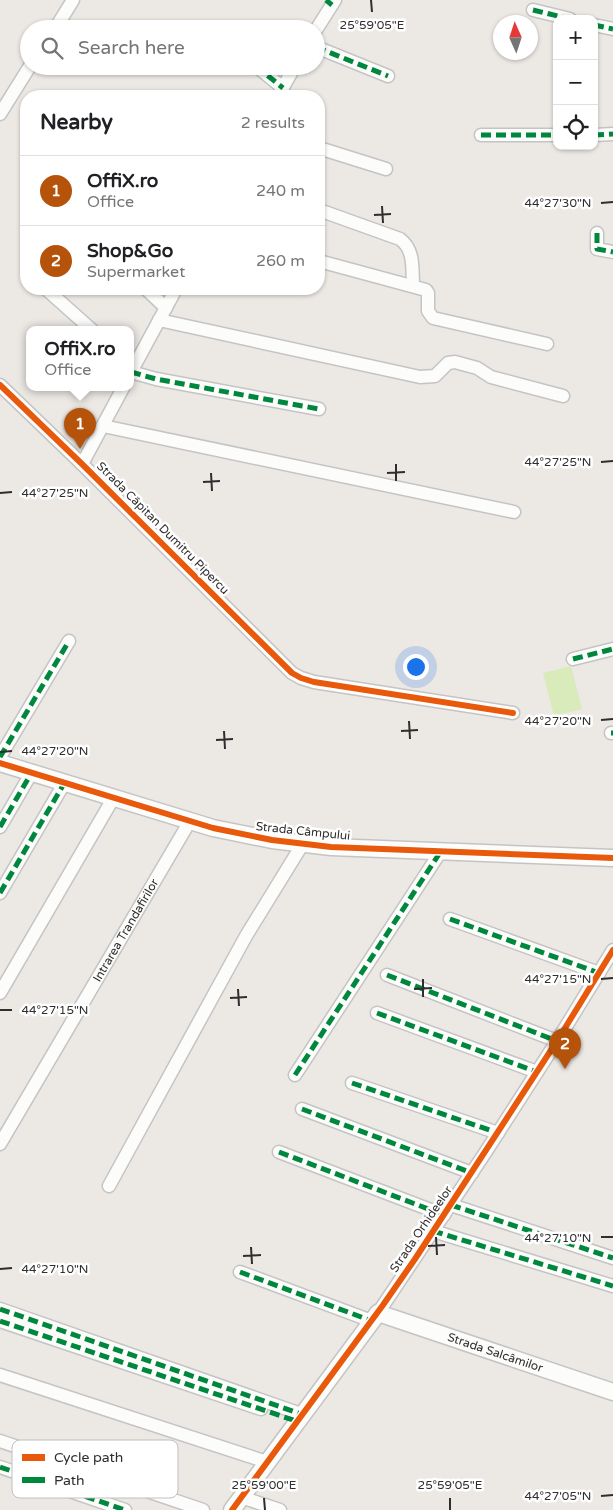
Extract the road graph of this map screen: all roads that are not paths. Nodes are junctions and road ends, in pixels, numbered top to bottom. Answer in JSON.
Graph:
{"nodes":[{"id":1,"x":73,"y":0,"type":"edge"},
{"id":2,"x":331,"y":2,"type":"edge"},
{"id":3,"x":533,"y":10,"type":"dead end"},
{"id":4,"x":554,"y":15,"type":"edge"},
{"id":5,"x":60,"y":20,"type":"edge"},
{"id":6,"x":321,"y":20,"type":"edge"},
{"id":7,"x":598,"y":25,"type":"edge"},
{"id":8,"x":613,"y":29,"type":"edge"},
{"id":9,"x":325,"y":51,"type":"edge"},
{"id":10,"x":24,"y":75,"type":"edge"},
{"id":11,"x":264,"y":75,"type":"edge"},
{"id":12,"x":290,"y":75,"type":"edge"},
{"id":13,"x":388,"y":76,"type":"dead end"},
{"id":14,"x":278,"y":90,"type":"edge"},
{"id":15,"x":281,"y":90,"type":"edge"},
{"id":16,"x":0,"y":114,"type":"edge"},
{"id":17,"x":613,"y":134,"type":"edge"},
{"id":18,"x":481,"y":135,"type":"dead end"},
{"id":19,"x":553,"y":135,"type":"edge"},
{"id":20,"x":598,"y":135,"type":"edge"},
{"id":21,"x":325,"y":150,"type":"edge"},
{"id":22,"x":386,"y":169,"type":"dead end"},
{"id":23,"x":325,"y":212,"type":"edge"},
{"id":24,"x":597,"y":233,"type":"dead end"},
{"id":25,"x":613,"y":252,"type":"edge"},
{"id":26,"x":325,"y":263,"type":"edge"},
{"id":27,"x":413,"y":286,"type":"junction"},
{"id":28,"x":53,"y":295,"type":"edge"},
{"id":29,"x":152,"y":295,"type":"edge"},
{"id":30,"x":173,"y":295,"type":"edge"},
{"id":31,"x":166,"y":308,"type":"junction"},
{"id":32,"x":159,"y":320,"type":"junction"},
{"id":33,"x":88,"y":326,"type":"edge"},
{"id":34,"x":547,"y":344,"type":"dead end"},
{"id":35,"x":134,"y":365,"type":"edge"},
{"id":36,"x":134,"y":371,"type":"edge"},
{"id":37,"x":0,"y":385,"type":"edge"},
{"id":38,"x":121,"y":391,"type":"edge"},
{"id":39,"x":563,"y":396,"type":"dead end"},
{"id":40,"x":319,"y":409,"type":"dead end"},
{"id":41,"x":103,"y":426,"type":"junction"},
{"id":42,"x":82,"y":464,"type":"junction"},
{"id":43,"x":514,"y":512,"type":"dead end"},
{"id":44,"x":69,"y":641,"type":"dead end"},
{"id":45,"x":613,"y":649,"type":"edge"},
{"id":46,"x":573,"y":660,"type":"dead end"},
{"id":47,"x":513,"y":713,"type":"dead end"},
{"id":48,"x":0,"y":757,"type":"edge"},
{"id":49,"x":0,"y":763,"type":"edge"},
{"id":50,"x":32,"y":772,"type":"junction"},
{"id":51,"x":65,"y":782,"type":"junction"},
{"id":52,"x":114,"y":797,"type":"junction"},
{"id":53,"x":190,"y":821,"type":"junction"},
{"id":54,"x":0,"y":827,"type":"edge"},
{"id":55,"x":302,"y":845,"type":"junction"},
{"id":56,"x":441,"y":851,"type":"junction"},
{"id":57,"x":613,"y":858,"type":"edge"},
{"id":58,"x":0,"y":893,"type":"edge"},
{"id":59,"x":450,"y":919,"type":"dead end"},
{"id":60,"x":613,"y":950,"type":"edge"},
{"id":61,"x":599,"y":973,"type":"junction"},
{"id":62,"x":387,"y":975,"type":"dead end"},
{"id":63,"x":0,"y":993,"type":"edge"},
{"id":64,"x":377,"y":1013,"type":"dead end"},
{"id":65,"x":557,"y":1041,"type":"junction"},
{"id":66,"x":537,"y":1072,"type":"junction"},
{"id":67,"x":294,"y":1075,"type":"dead end"},
{"id":68,"x":352,"y":1083,"type":"dead end"},
{"id":69,"x":302,"y":1109,"type":"dead end"},
{"id":70,"x":498,"y":1133,"type":"junction"},
{"id":71,"x":0,"y":1144,"type":"edge"},
{"id":72,"x":279,"y":1152,"type":"dead end"},
{"id":73,"x":472,"y":1173,"type":"junction"},
{"id":74,"x":109,"y":1186,"type":"dead end"},
{"id":75,"x":448,"y":1210,"type":"junction"},
{"id":76,"x":433,"y":1231,"type":"junction"},
{"id":77,"x":613,"y":1258,"type":"edge"},
{"id":78,"x":240,"y":1272,"type":"dead end"},
{"id":79,"x":613,"y":1286,"type":"edge"},
{"id":80,"x":0,"y":1309,"type":"edge"},
{"id":81,"x":375,"y":1317,"type":"junction"},
{"id":82,"x":0,"y":1322,"type":"edge"},
{"id":83,"x":0,"y":1375,"type":"edge"},
{"id":84,"x":613,"y":1392,"type":"edge"},
{"id":85,"x":299,"y":1417,"type":"junction"},
{"id":86,"x":0,"y":1441,"type":"edge"},
{"id":87,"x":12,"y":1445,"type":"edge"},
{"id":88,"x":267,"y":1462,"type":"junction"},
{"id":89,"x":0,"y":1467,"type":"edge"},
{"id":90,"x":12,"y":1471,"type":"edge"},
{"id":91,"x":90,"y":1498,"type":"edge"},
{"id":92,"x":168,"y":1498,"type":"edge"},
{"id":93,"x":236,"y":1504,"type":"edge"},
{"id":94,"x":125,"y":1510,"type":"edge"},
{"id":95,"x":203,"y":1510,"type":"edge"},
{"id":96,"x":280,"y":1510,"type":"edge"}],
"edges":[{"from":1,"to":5,"type":"street"},
{"from":2,"to":6,"type":"street"},
{"from":3,"to":4,"type":"street"},
{"from":7,"to":8,"type":"street"},
{"from":9,"to":13,"type":"street"},
{"from":10,"to":16,"type":"street"},
{"from":11,"to":14,"type":"street"},
{"from":12,"to":15,"type":"street"},
{"from":17,"to":20,"type":"street"},
{"from":18,"to":19,"type":"street"},
{"from":21,"to":22,"type":"street"},
{"from":23,"to":27,"type":"street"},
{"from":24,"to":25,"type":"street"},
{"from":26,"to":27,"type":"street"},
{"from":27,"to":34,"type":"street"},
{"from":28,"to":33,"type":"street"},
{"from":29,"to":31,"type":"street"},
{"from":30,"to":31,"type":"street"},
{"from":31,"to":32,"type":"street"},
{"from":32,"to":35,"type":"street"},
{"from":32,"to":39,"type":"street"},
{"from":36,"to":40,"type":"street"},
{"from":37,"to":42,"type":"street","name":"Strada Căpitan Dumitru Pipercu"},
{"from":38,"to":41,"type":"street"},
{"from":41,"to":42,"type":"street"},
{"from":41,"to":43,"type":"street"},
{"from":42,"to":47,"type":"street","name":"Strada Căpitan Dumitru Pipercu"},
{"from":44,"to":48,"type":"street"},
{"from":45,"to":46,"type":"street"},
{"from":49,"to":50,"type":"street","name":"Strada Câmpului"},
{"from":50,"to":51,"type":"street","name":"Strada Câmpului"},
{"from":50,"to":54,"type":"street"},
{"from":51,"to":52,"type":"street","name":"Strada Câmpului"},
{"from":51,"to":58,"type":"street"},
{"from":52,"to":53,"type":"street","name":"Strada Câmpului"},
{"from":52,"to":63,"type":"street"},
{"from":53,"to":55,"type":"street","name":"Strada Câmpului"},
{"from":53,"to":71,"type":"street","name":"Intrarea Trandafirilor"},
{"from":55,"to":56,"type":"street","name":"Strada Câmpului"},
{"from":55,"to":74,"type":"street","name":"Strada Câmpului"},
{"from":56,"to":57,"type":"street","name":"Strada Câmpului"},
{"from":56,"to":67,"type":"street"},
{"from":59,"to":61,"type":"street"},
{"from":60,"to":61,"type":"street","name":"Strada Orhideelor"},
{"from":61,"to":65,"type":"street","name":"Strada Orhideelor"},
{"from":62,"to":65,"type":"street"},
{"from":64,"to":66,"type":"street"},
{"from":65,"to":66,"type":"street","name":"Strada Orhideelor"},
{"from":66,"to":70,"type":"street","name":"Strada Orhideelor"},
{"from":68,"to":70,"type":"street"},
{"from":69,"to":73,"type":"street"},
{"from":70,"to":73,"type":"street","name":"Strada Orhideelor"},
{"from":72,"to":75,"type":"street"},
{"from":73,"to":75,"type":"street","name":"Strada Orhideelor"},
{"from":75,"to":76,"type":"street","name":"Strada Orhideelor"},
{"from":75,"to":77,"type":"street"},
{"from":76,"to":79,"type":"street"},
{"from":76,"to":81,"type":"street","name":"Strada Orhideelor"},
{"from":78,"to":81,"type":"street"},
{"from":80,"to":85,"type":"street"},
{"from":81,"to":84,"type":"street","name":"Strada Salcâmilor"},
{"from":81,"to":85,"type":"street","name":"Strada Orhideelor"},
{"from":82,"to":85,"type":"street"},
{"from":83,"to":88,"type":"street"},
{"from":85,"to":88,"type":"street","name":"Strada Orhideelor"},
{"from":86,"to":87,"type":"street"},
{"from":88,"to":93,"type":"street","name":"Strada Orhideelor"},
{"from":89,"to":90,"type":"street"},
{"from":91,"to":94,"type":"street"},
{"from":92,"to":95,"type":"street"},
{"from":93,"to":96,"type":"street"}]}
